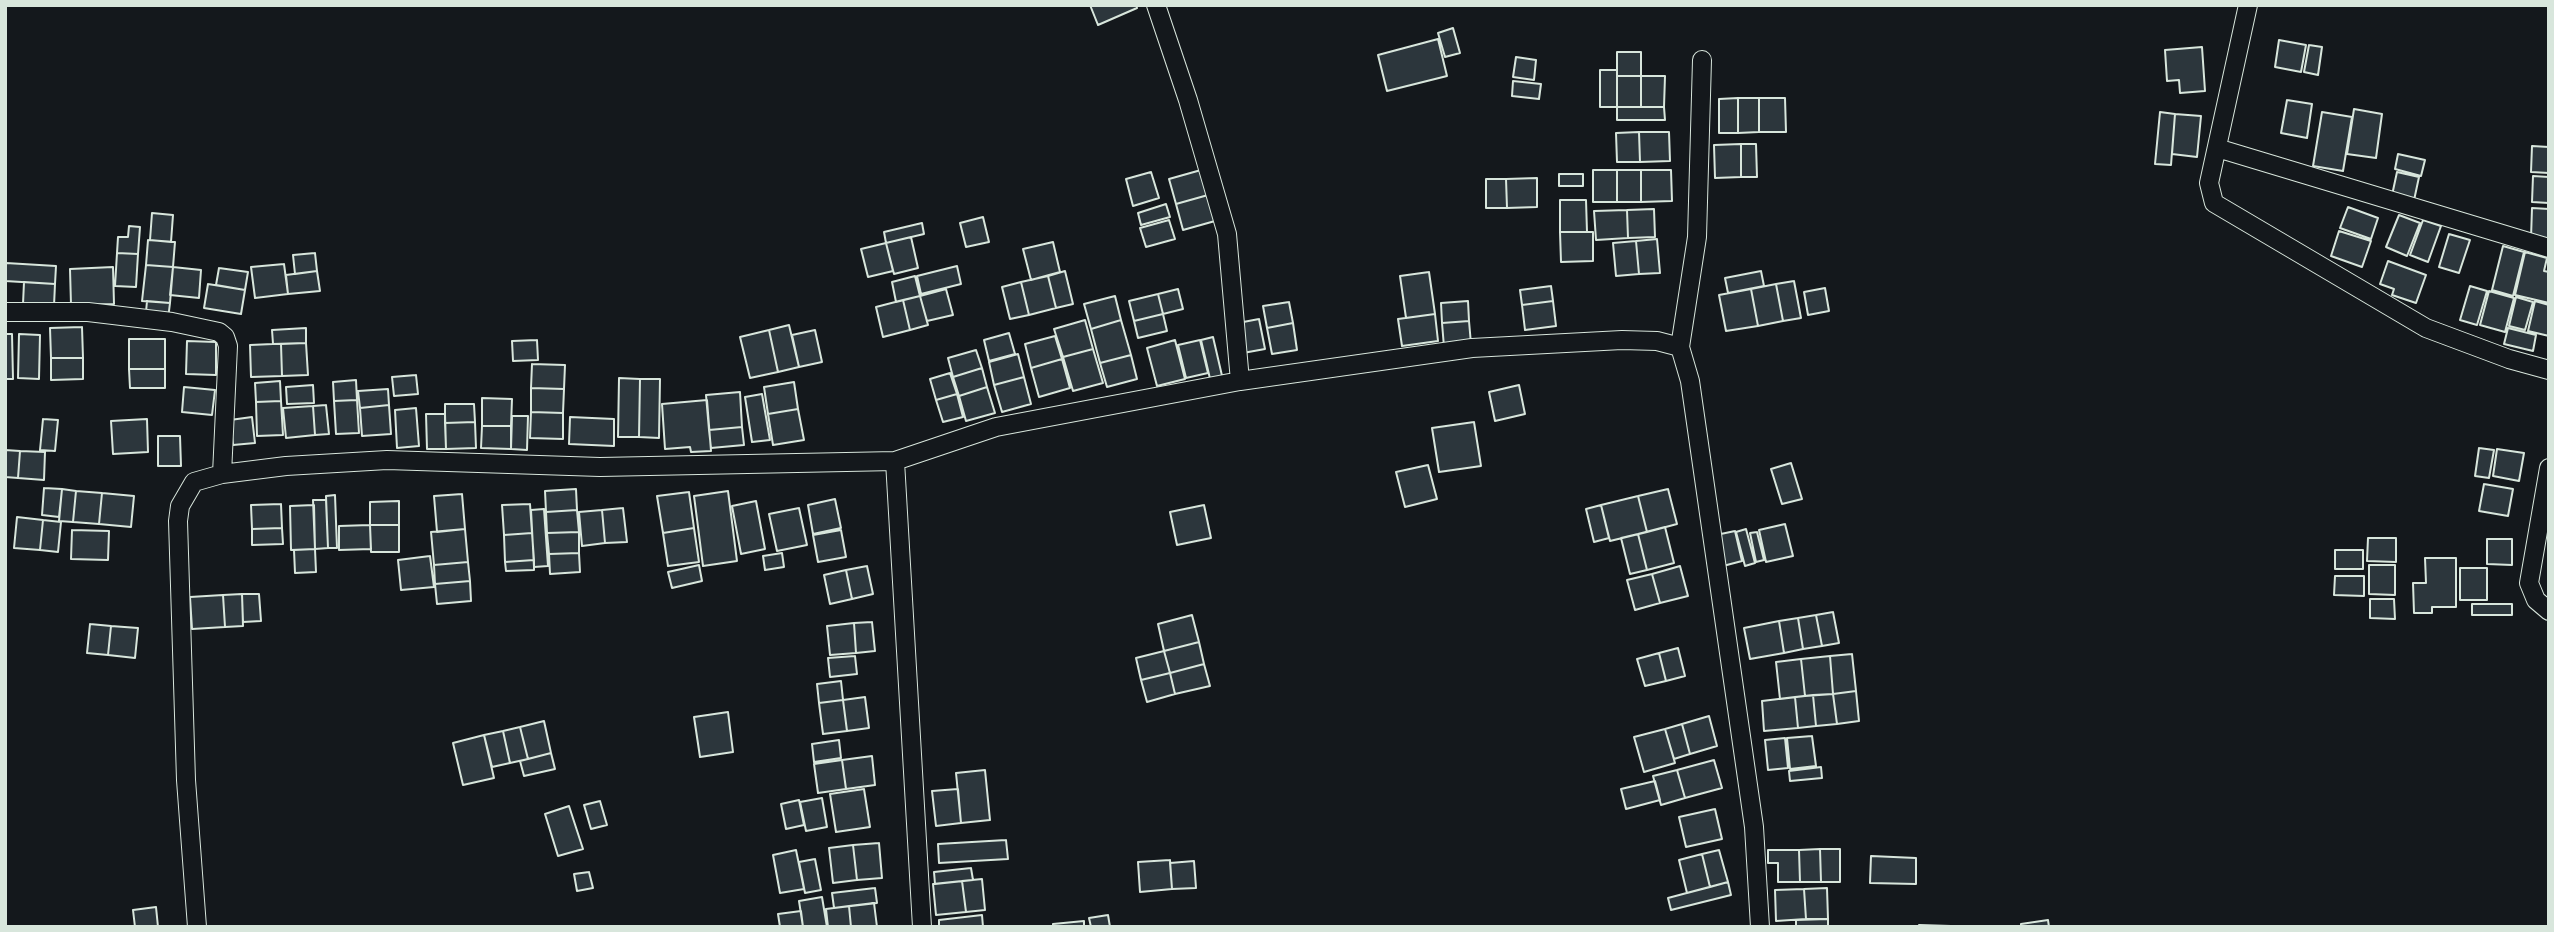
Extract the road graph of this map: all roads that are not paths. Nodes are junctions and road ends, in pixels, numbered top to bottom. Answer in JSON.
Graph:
{"nodes":[{"id":1,"x":1156,"y":5,"type":"edge"},
{"id":2,"x":2248,"y":5,"type":"edge"},
{"id":3,"x":1702,"y":60,"type":"dead end"},
{"id":4,"x":2217,"y":148,"type":"junction"},
{"id":5,"x":2549,"y":248,"type":"edge"},
{"id":6,"x":5,"y":312,"type":"edge"},
{"id":7,"x":1681,"y":347,"type":"junction"},
{"id":8,"x":2549,"y":370,"type":"edge"},
{"id":9,"x":1240,"y":381,"type":"junction"},
{"id":10,"x":895,"y":461,"type":"junction"},
{"id":11,"x":2549,"y":468,"type":"edge"},
{"id":12,"x":222,"y":474,"type":"junction"},
{"id":13,"x":2544,"y":524,"type":"edge"},
{"id":14,"x":2549,"y":611,"type":"edge"},
{"id":15,"x":197,"y":927,"type":"edge"},
{"id":16,"x":922,"y":927,"type":"edge"},
{"id":17,"x":1760,"y":927,"type":"edge"}],
"edges":[{"from":1,"to":9,"type":"street"},
{"from":2,"to":4,"type":"street"},
{"from":3,"to":7,"type":"street"},
{"from":4,"to":5,"type":"street"},
{"from":4,"to":8,"type":"street"},
{"from":6,"to":12,"type":"street"},
{"from":7,"to":9,"type":"street"},
{"from":7,"to":17,"type":"street"},
{"from":9,"to":10,"type":"street"},
{"from":10,"to":12,"type":"street"},
{"from":10,"to":16,"type":"street"},
{"from":11,"to":13,"type":"street"},
{"from":12,"to":15,"type":"street"},
{"from":13,"to":14,"type":"street"}]}
